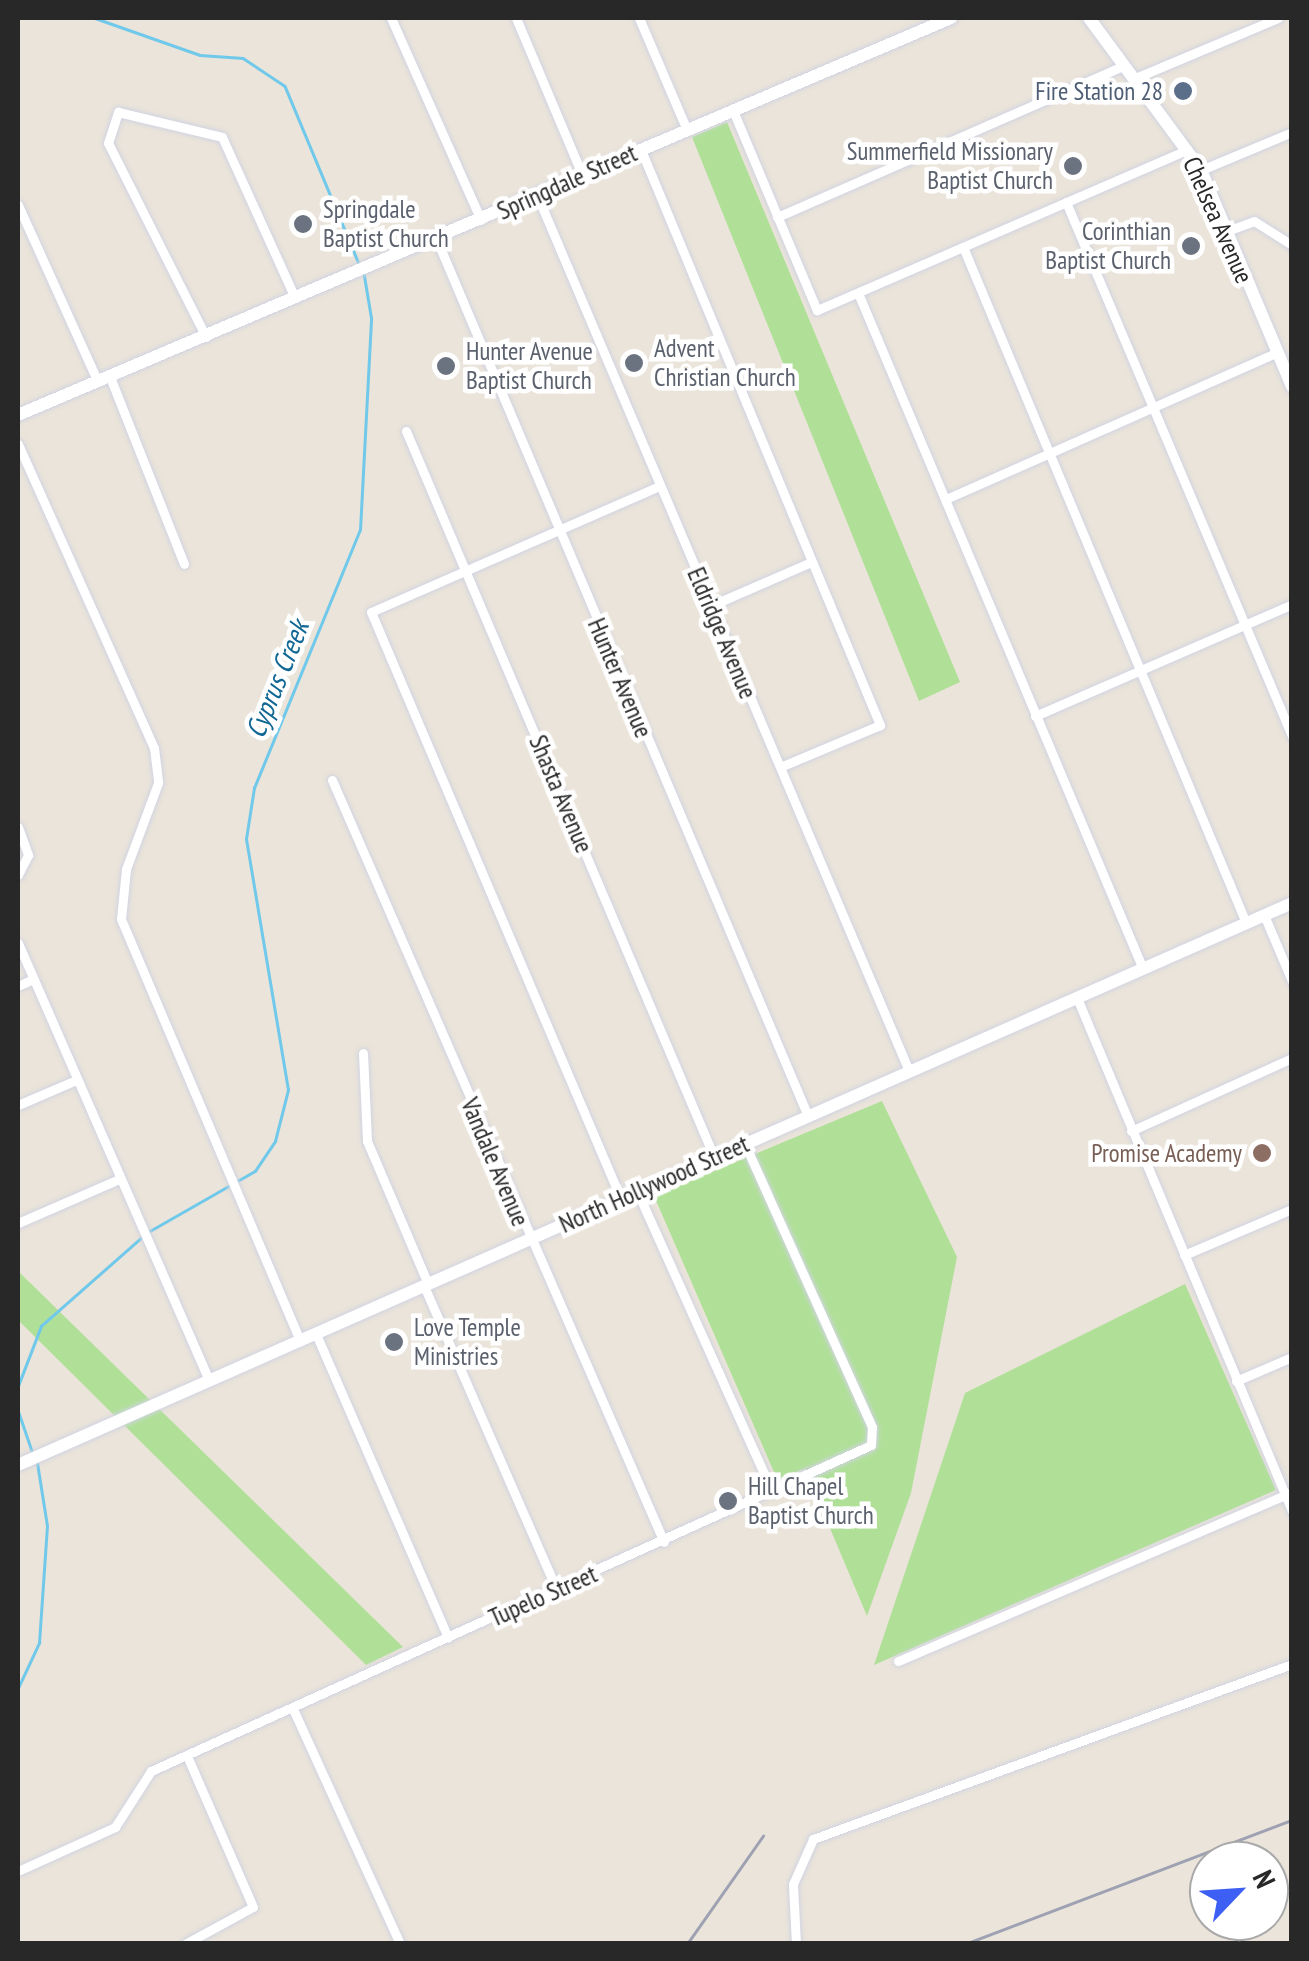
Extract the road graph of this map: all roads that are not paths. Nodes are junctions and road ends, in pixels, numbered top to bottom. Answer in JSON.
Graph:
{"nodes":[{"id":1,"x":390,"y":18,"type":"edge"},
{"id":2,"x":516,"y":18,"type":"edge"},
{"id":3,"x":639,"y":18,"type":"edge"},
{"id":4,"x":951,"y":18,"type":"edge"},
{"id":5,"x":1089,"y":18,"type":"edge"},
{"id":6,"x":1278,"y":18,"type":"edge"},
{"id":7,"x":1122,"y":66,"type":"junction"},
{"id":8,"x":1132,"y":79,"type":"junction"},
{"id":9,"x":734,"y":113,"type":"junction"},
{"id":10,"x":687,"y":130,"type":"junction"},
{"id":11,"x":1292,"y":132,"type":"edge"},
{"id":12,"x":642,"y":150,"type":"junction"},
{"id":13,"x":1187,"y":150,"type":"junction"},
{"id":14,"x":1202,"y":170,"type":"junction"},
{"id":15,"x":582,"y":174,"type":"junction"},
{"id":16,"x":537,"y":195,"type":"junction"},
{"id":17,"x":1066,"y":202,"type":"junction"},
{"id":18,"x":18,"y":205,"type":"edge"},
{"id":19,"x":776,"y":217,"type":"junction"},
{"id":20,"x":481,"y":220,"type":"junction"},
{"id":21,"x":1227,"y":232,"type":"junction"},
{"id":22,"x":436,"y":238,"type":"junction"},
{"id":23,"x":1292,"y":245,"type":"edge"},
{"id":24,"x":963,"y":247,"type":"junction"},
{"id":25,"x":858,"y":293,"type":"junction"},
{"id":26,"x":295,"y":298,"type":"junction"},
{"id":27,"x":206,"y":336,"type":"junction"},
{"id":28,"x":1277,"y":352,"type":"junction"},
{"id":29,"x":104,"y":380,"type":"junction"},
{"id":30,"x":1292,"y":387,"type":"edge"},
{"id":31,"x":1156,"y":409,"type":"junction"},
{"id":32,"x":18,"y":416,"type":"edge"},
{"id":33,"x":406,"y":431,"type":"dead end"},
{"id":34,"x":18,"y":444,"type":"edge"},
{"id":35,"x":1050,"y":456,"type":"junction"},
{"id":36,"x":660,"y":486,"type":"junction"},
{"id":37,"x":946,"y":499,"type":"junction"},
{"id":38,"x":557,"y":530,"type":"junction"},
{"id":39,"x":811,"y":562,"type":"junction"},
{"id":40,"x":184,"y":564,"type":"dead end"},
{"id":41,"x":465,"y":569,"type":"junction"},
{"id":42,"x":1292,"y":604,"type":"edge"},
{"id":43,"x":710,"y":606,"type":"junction"},
{"id":44,"x":1245,"y":624,"type":"junction"},
{"id":45,"x":1143,"y":670,"type":"junction"},
{"id":46,"x":1034,"y":716,"type":"junction"},
{"id":47,"x":1292,"y":736,"type":"edge"},
{"id":48,"x":780,"y":766,"type":"junction"},
{"id":49,"x":332,"y":780,"type":"dead end"},
{"id":50,"x":18,"y":827,"type":"edge"},
{"id":51,"x":18,"y":875,"type":"edge"},
{"id":52,"x":1292,"y":903,"type":"edge"},
{"id":53,"x":1264,"y":915,"type":"junction"},
{"id":54,"x":1246,"y":923,"type":"junction"},
{"id":55,"x":18,"y":943,"type":"edge"},
{"id":56,"x":1143,"y":969,"type":"junction"},
{"id":57,"x":33,"y":980,"type":"junction"},
{"id":58,"x":1292,"y":981,"type":"edge"},
{"id":59,"x":18,"y":986,"type":"edge"},
{"id":60,"x":1077,"y":998,"type":"junction"},
{"id":61,"x":364,"y":1053,"type":"dead end"},
{"id":62,"x":1292,"y":1058,"type":"edge"},
{"id":63,"x":909,"y":1071,"type":"junction"},
{"id":64,"x":76,"y":1080,"type":"junction"},
{"id":65,"x":18,"y":1106,"type":"edge"},
{"id":66,"x":808,"y":1116,"type":"junction"},
{"id":67,"x":1132,"y":1131,"type":"junction"},
{"id":68,"x":745,"y":1144,"type":"junction"},
{"id":69,"x":714,"y":1157,"type":"junction"},
{"id":70,"x":118,"y":1178,"type":"junction"},
{"id":71,"x":638,"y":1191,"type":"junction"},
{"id":72,"x":620,"y":1199,"type":"junction"},
{"id":73,"x":1292,"y":1208,"type":"edge"},
{"id":74,"x":18,"y":1223,"type":"edge"},
{"id":75,"x":528,"y":1239,"type":"junction"},
{"id":76,"x":1184,"y":1256,"type":"junction"},
{"id":77,"x":426,"y":1285,"type":"junction"},
{"id":78,"x":316,"y":1334,"type":"junction"},
{"id":79,"x":300,"y":1341,"type":"junction"},
{"id":80,"x":1292,"y":1357,"type":"edge"},
{"id":81,"x":209,"y":1380,"type":"junction"},
{"id":82,"x":1236,"y":1381,"type":"junction"},
{"id":83,"x":18,"y":1465,"type":"edge"},
{"id":84,"x":772,"y":1490,"type":"junction"},
{"id":85,"x":1288,"y":1494,"type":"edge"},
{"id":86,"x":1292,"y":1511,"type":"edge"},
{"id":87,"x":664,"y":1542,"type":"junction"},
{"id":88,"x":557,"y":1591,"type":"junction"},
{"id":89,"x":448,"y":1637,"type":"junction"},
{"id":90,"x":898,"y":1661,"type":"dead end"},
{"id":91,"x":1292,"y":1664,"type":"edge"},
{"id":92,"x":293,"y":1708,"type":"junction"},
{"id":93,"x":187,"y":1756,"type":"junction"},
{"id":94,"x":18,"y":1872,"type":"edge"},
{"id":95,"x":185,"y":1944,"type":"edge"},
{"id":96,"x":400,"y":1944,"type":"edge"},
{"id":97,"x":796,"y":1944,"type":"edge"}],
"edges":[{"from":1,"to":20,"type":"street"},
{"from":2,"to":15,"type":"street"},
{"from":3,"to":10,"type":"street"},
{"from":4,"to":9,"type":"main road","name":"Springdale Street"},
{"from":5,"to":7,"type":"main road","name":"Chelsea Avenue"},
{"from":6,"to":8,"type":"street"},
{"from":7,"to":8,"type":"main road","name":"Chelsea Avenue"},
{"from":7,"to":19,"type":"street"},
{"from":8,"to":13,"type":"main road","name":"Chelsea Avenue"},
{"from":9,"to":10,"type":"main road","name":"Springdale Street"},
{"from":9,"to":19,"type":"street"},
{"from":10,"to":12,"type":"main road","name":"Springdale Street"},
{"from":11,"to":14,"type":"street"},
{"from":12,"to":15,"type":"main road","name":"Springdale Street"},
{"from":12,"to":39,"type":"street"},
{"from":13,"to":14,"type":"main road","name":"Chelsea Avenue"},
{"from":13,"to":17,"type":"street"},
{"from":14,"to":21,"type":"main road","name":"Chelsea Avenue"},
{"from":15,"to":16,"type":"main road","name":"Springdale Street"},
{"from":16,"to":20,"type":"main road","name":"Springdale Street"},
{"from":16,"to":36,"type":"street","name":"Eldridge Avenue"},
{"from":17,"to":24,"type":"street"},
{"from":17,"to":31,"type":"street"},
{"from":18,"to":29,"type":"street"},
{"from":19,"to":25,"type":"street"},
{"from":20,"to":22,"type":"main road","name":"Springdale Street"},
{"from":21,"to":23,"type":"street"},
{"from":21,"to":28,"type":"main road","name":"Chelsea Avenue"},
{"from":22,"to":26,"type":"main road","name":"Springdale Street"},
{"from":22,"to":38,"type":"street","name":"Hunter Avenue"},
{"from":24,"to":25,"type":"street"},
{"from":24,"to":35,"type":"street"},
{"from":25,"to":37,"type":"street"},
{"from":26,"to":27,"type":"main road","name":"Springdale Street"},
{"from":26,"to":27,"type":"street"},
{"from":27,"to":29,"type":"main road","name":"Springdale Street"},
{"from":28,"to":30,"type":"main road","name":"Chelsea Avenue"},
{"from":28,"to":31,"type":"street"},
{"from":29,"to":32,"type":"main road","name":"Springdale Street"},
{"from":29,"to":40,"type":"street"},
{"from":31,"to":35,"type":"street"},
{"from":31,"to":44,"type":"street"},
{"from":33,"to":41,"type":"street","name":"Shasta Avenue"},
{"from":34,"to":79,"type":"street"},
{"from":35,"to":37,"type":"street"},
{"from":35,"to":45,"type":"street"},
{"from":36,"to":38,"type":"street"},
{"from":36,"to":43,"type":"street","name":"Eldridge Avenue"},
{"from":37,"to":46,"type":"street"},
{"from":38,"to":41,"type":"street"},
{"from":38,"to":66,"type":"street","name":"Hunter Avenue"},
{"from":39,"to":43,"type":"street"},
{"from":39,"to":48,"type":"street"},
{"from":41,"to":69,"type":"street","name":"Shasta Avenue"},
{"from":41,"to":72,"type":"street"},
{"from":42,"to":44,"type":"street"},
{"from":43,"to":48,"type":"street","name":"Eldridge Avenue"},
{"from":44,"to":45,"type":"street"},
{"from":44,"to":47,"type":"street"},
{"from":45,"to":46,"type":"street"},
{"from":45,"to":54,"type":"street"},
{"from":46,"to":56,"type":"street"},
{"from":48,"to":63,"type":"street","name":"Eldridge Avenue"},
{"from":49,"to":75,"type":"street","name":"Vandale Avenue"},
{"from":50,"to":51,"type":"street"},
{"from":52,"to":53,"type":"main road","name":"North Hollywood Street"},
{"from":53,"to":54,"type":"main road","name":"North Hollywood Street"},
{"from":53,"to":58,"type":"street"},
{"from":54,"to":56,"type":"main road","name":"North Hollywood Street"},
{"from":55,"to":57,"type":"street"},
{"from":56,"to":60,"type":"main road","name":"North Hollywood Street"},
{"from":57,"to":59,"type":"street"},
{"from":57,"to":64,"type":"street"},
{"from":60,"to":63,"type":"main road","name":"North Hollywood Street"},
{"from":60,"to":67,"type":"street"},
{"from":61,"to":77,"type":"street"},
{"from":62,"to":67,"type":"street"},
{"from":63,"to":66,"type":"main road","name":"North Hollywood Street"},
{"from":64,"to":65,"type":"street"},
{"from":64,"to":70,"type":"street"},
{"from":66,"to":68,"type":"main road","name":"North Hollywood Street"},
{"from":67,"to":76,"type":"street"},
{"from":68,"to":69,"type":"main road","name":"North Hollywood Street"},
{"from":68,"to":84,"type":"street","name":"Tupelo Street"},
{"from":69,"to":71,"type":"main road","name":"North Hollywood Street"},
{"from":70,"to":74,"type":"street"},
{"from":70,"to":81,"type":"street"},
{"from":71,"to":72,"type":"main road","name":"North Hollywood Street"},
{"from":71,"to":84,"type":"street"},
{"from":72,"to":75,"type":"main road","name":"North Hollywood Street"},
{"from":73,"to":76,"type":"street"},
{"from":75,"to":77,"type":"main road","name":"North Hollywood Street"},
{"from":75,"to":87,"type":"street","name":"Vandale Avenue"},
{"from":76,"to":82,"type":"street"},
{"from":77,"to":78,"type":"main road","name":"North Hollywood Street"},
{"from":77,"to":88,"type":"street"},
{"from":78,"to":79,"type":"main road","name":"North Hollywood Street"},
{"from":78,"to":89,"type":"street"},
{"from":79,"to":81,"type":"main road","name":"North Hollywood Street"},
{"from":80,"to":82,"type":"street"},
{"from":81,"to":83,"type":"main road","name":"North Hollywood Street"},
{"from":82,"to":85,"type":"street"},
{"from":84,"to":87,"type":"street","name":"Tupelo Street"},
{"from":85,"to":86,"type":"street"},
{"from":85,"to":90,"type":"street"},
{"from":87,"to":88,"type":"street","name":"Tupelo Street"},
{"from":88,"to":89,"type":"street","name":"Tupelo Street"},
{"from":89,"to":92,"type":"street","name":"Tupelo Street"},
{"from":91,"to":97,"type":"street"},
{"from":92,"to":93,"type":"street","name":"Tupelo Street"},
{"from":92,"to":96,"type":"street"},
{"from":93,"to":94,"type":"street","name":"Tupelo Street"},
{"from":93,"to":95,"type":"street"}]}
